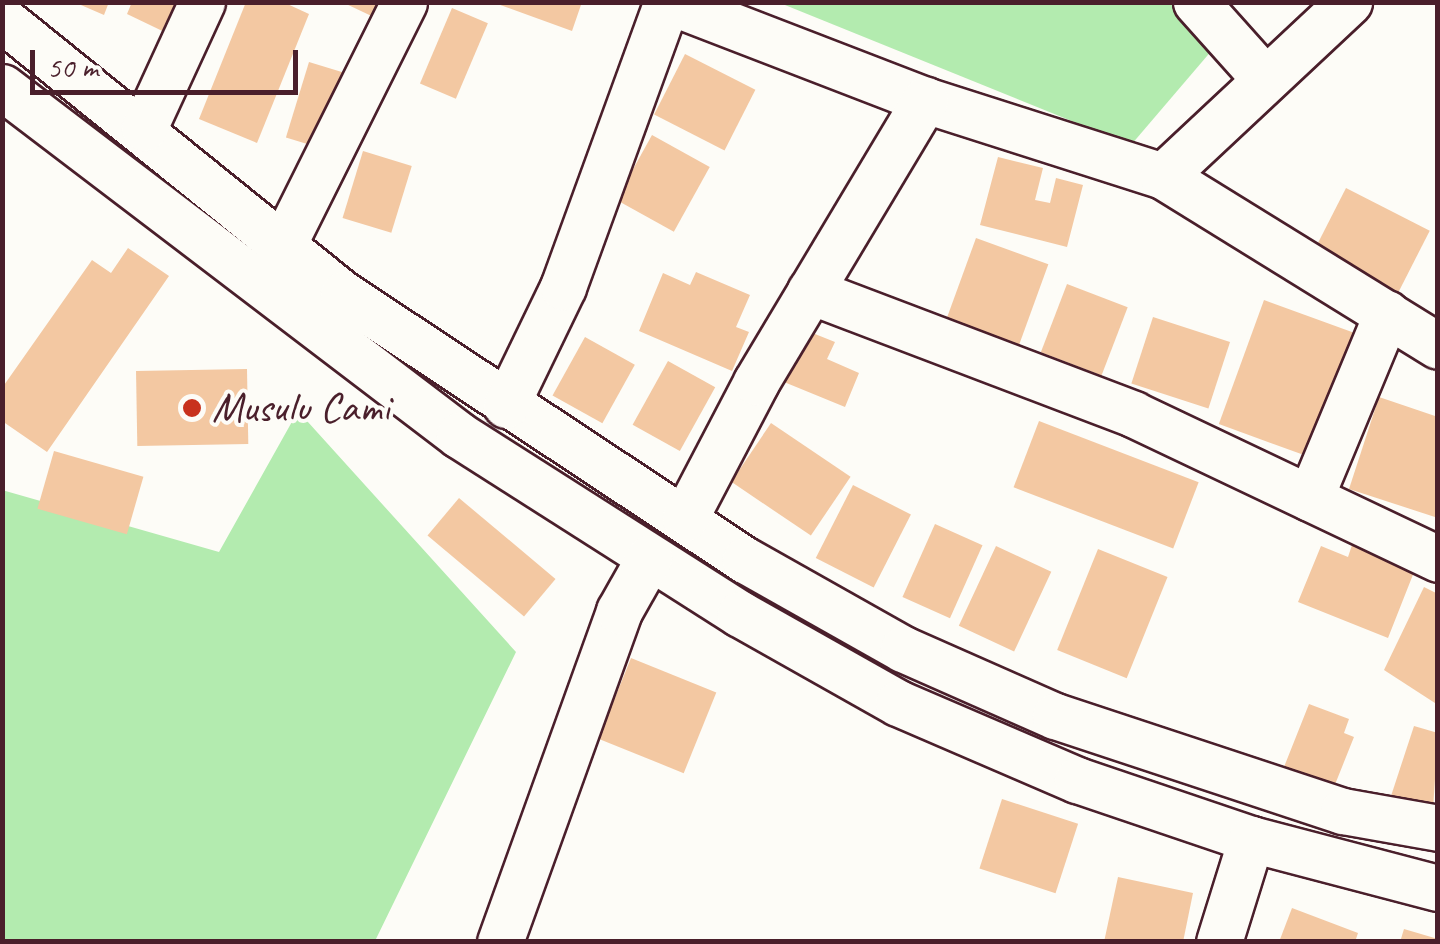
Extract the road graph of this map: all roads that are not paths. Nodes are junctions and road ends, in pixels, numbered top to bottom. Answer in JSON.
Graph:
{"nodes":[{"id":1,"x":202,"y":2,"type":"edge"},
{"id":2,"x":404,"y":2,"type":"edge"},
{"id":3,"x":669,"y":2,"type":"edge"},
{"id":4,"x":1196,"y":2,"type":"edge"},
{"id":5,"x":1349,"y":2,"type":"edge"},
{"id":6,"x":2,"y":19,"type":"edge"},
{"id":7,"x":1264,"y":78,"type":"junction"},
{"id":8,"x":2,"y":88,"type":"edge"},
{"id":9,"x":925,"y":100,"type":"junction"},
{"id":10,"x":144,"y":128,"type":"junction"},
{"id":11,"x":1163,"y":176,"type":"junction"},
{"id":12,"x":284,"y":243,"type":"junction"},
{"id":13,"x":810,"y":291,"type":"junction"},
{"id":14,"x":1386,"y":313,"type":"junction"},
{"id":15,"x":1438,"y":346,"type":"edge"},
{"id":16,"x":506,"y":406,"type":"junction"},
{"id":17,"x":1310,"y":498,"type":"junction"},
{"id":18,"x":685,"y":518,"type":"junction"},
{"id":19,"x":650,"y":558,"type":"junction"},
{"id":20,"x":1438,"y":558,"type":"edge"},
{"id":21,"x":1438,"y":828,"type":"edge"},
{"id":22,"x":1252,"y":839,"type":"junction"},
{"id":23,"x":1438,"y":888,"type":"edge"},
{"id":24,"x":500,"y":942,"type":"edge"},
{"id":25,"x":1220,"y":942,"type":"edge"}],
"edges":[{"from":1,"to":10,"type":"street"},
{"from":2,"to":12,"type":"street"},
{"from":3,"to":9,"type":"street"},
{"from":3,"to":16,"type":"street"},
{"from":4,"to":7,"type":"street"},
{"from":5,"to":7,"type":"street"},
{"from":6,"to":10,"type":"street"},
{"from":7,"to":11,"type":"street"},
{"from":8,"to":19,"type":"street"},
{"from":9,"to":11,"type":"street"},
{"from":9,"to":13,"type":"street"},
{"from":10,"to":12,"type":"street"},
{"from":11,"to":14,"type":"street"},
{"from":12,"to":16,"type":"street"},
{"from":13,"to":17,"type":"street"},
{"from":13,"to":18,"type":"street"},
{"from":14,"to":15,"type":"street"},
{"from":14,"to":17,"type":"street"},
{"from":16,"to":18,"type":"street"},
{"from":17,"to":20,"type":"street"},
{"from":18,"to":21,"type":"street"},
{"from":19,"to":22,"type":"street"},
{"from":19,"to":24,"type":"street"},
{"from":22,"to":23,"type":"street"},
{"from":22,"to":25,"type":"street"}]}
